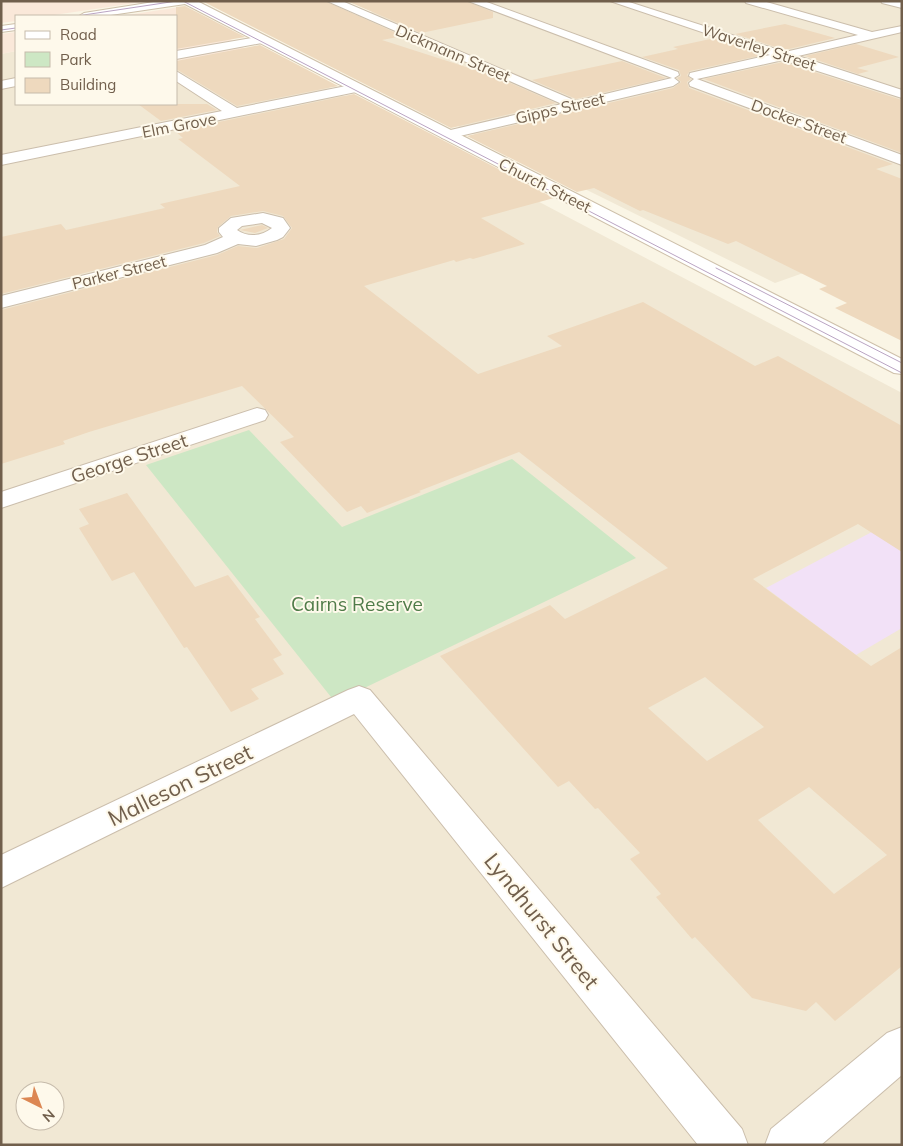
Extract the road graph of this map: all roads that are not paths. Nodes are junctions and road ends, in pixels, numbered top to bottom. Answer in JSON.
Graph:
{"nodes":[{"id":1,"x":184,"y":1,"type":"edge"},
{"id":2,"x":188,"y":1,"type":"edge"},
{"id":3,"x":332,"y":1,"type":"edge"},
{"id":4,"x":473,"y":1,"type":"edge"},
{"id":5,"x":615,"y":1,"type":"edge"},
{"id":6,"x":750,"y":1,"type":"edge"},
{"id":7,"x":886,"y":1,"type":"edge"},
{"id":8,"x":902,"y":5,"type":"edge"},
{"id":9,"x":91,"y":15,"type":"edge"},
{"id":10,"x":15,"y":26,"type":"edge"},
{"id":11,"x":1,"y":29,"type":"edge"},
{"id":12,"x":902,"y":30,"type":"edge"},
{"id":13,"x":872,"y":36,"type":"junction"},
{"id":14,"x":263,"y":40,"type":"junction"},
{"id":15,"x":894,"y":42,"type":"dead end"},
{"id":16,"x":178,"y":55,"type":"edge"},
{"id":17,"x":785,"y":56,"type":"junction"},
{"id":18,"x":178,"y":76,"type":"edge"},
{"id":19,"x":673,"y":78,"type":"junction"},
{"id":20,"x":695,"y":80,"type":"junction"},
{"id":21,"x":15,"y":82,"type":"edge"},
{"id":22,"x":1,"y":85,"type":"edge"},
{"id":23,"x":356,"y":88,"type":"junction"},
{"id":24,"x":902,"y":94,"type":"edge"},
{"id":25,"x":573,"y":104,"type":"junction"},
{"id":26,"x":235,"y":113,"type":"junction"},
{"id":27,"x":447,"y":135,"type":"junction"},
{"id":28,"x":1,"y":160,"type":"edge"},
{"id":29,"x":902,"y":160,"type":"edge"},
{"id":30,"x":236,"y":238,"type":"dead end"},
{"id":31,"x":1,"y":302,"type":"edge"},
{"id":32,"x":902,"y":368,"type":"edge"},
{"id":33,"x":257,"y":416,"type":"dead end"},
{"id":34,"x":1,"y":500,"type":"edge"},
{"id":35,"x":358,"y":698,"type":"joint"},
{"id":36,"x":1,"y":872,"type":"edge"},
{"id":37,"x":902,"y":1048,"type":"edge"},
{"id":38,"x":726,"y":1145,"type":"edge"},
{"id":39,"x":787,"y":1145,"type":"edge"}],
"edges":[{"from":1,"to":9,"type":"street"},
{"from":2,"to":14,"type":"street","name":"Church Street"},
{"from":3,"to":25,"type":"street","name":"Dickmann Street"},
{"from":4,"to":19,"type":"street"},
{"from":5,"to":17,"type":"street","name":"Waverley Street"},
{"from":6,"to":13,"type":"street"},
{"from":7,"to":8,"type":"street"},
{"from":10,"to":11,"type":"street"},
{"from":12,"to":13,"type":"street"},
{"from":13,"to":15,"type":"street"},
{"from":13,"to":17,"type":"street"},
{"from":14,"to":16,"type":"street"},
{"from":14,"to":23,"type":"street","name":"Church Street"},
{"from":17,"to":20,"type":"street"},
{"from":17,"to":24,"type":"street","name":"Waverley Street"},
{"from":18,"to":26,"type":"street"},
{"from":19,"to":20,"type":"street"},
{"from":19,"to":25,"type":"street","name":"Gipps Street"},
{"from":20,"to":29,"type":"street","name":"Docker Street"},
{"from":21,"to":22,"type":"street"},
{"from":23,"to":26,"type":"street","name":"Elm Grove"},
{"from":23,"to":27,"type":"street","name":"Church Street"},
{"from":25,"to":27,"type":"street","name":"Gipps Street"},
{"from":26,"to":28,"type":"street","name":"Elm Grove"},
{"from":27,"to":32,"type":"street","name":"Church Street"},
{"from":30,"to":31,"type":"street","name":"Parker Street"},
{"from":33,"to":34,"type":"street","name":"George Street"},
{"from":35,"to":36,"type":"street","name":"Malleson Street"},
{"from":35,"to":38,"type":"street","name":"Lyndhurst Street"},
{"from":37,"to":39,"type":"street"}]}
